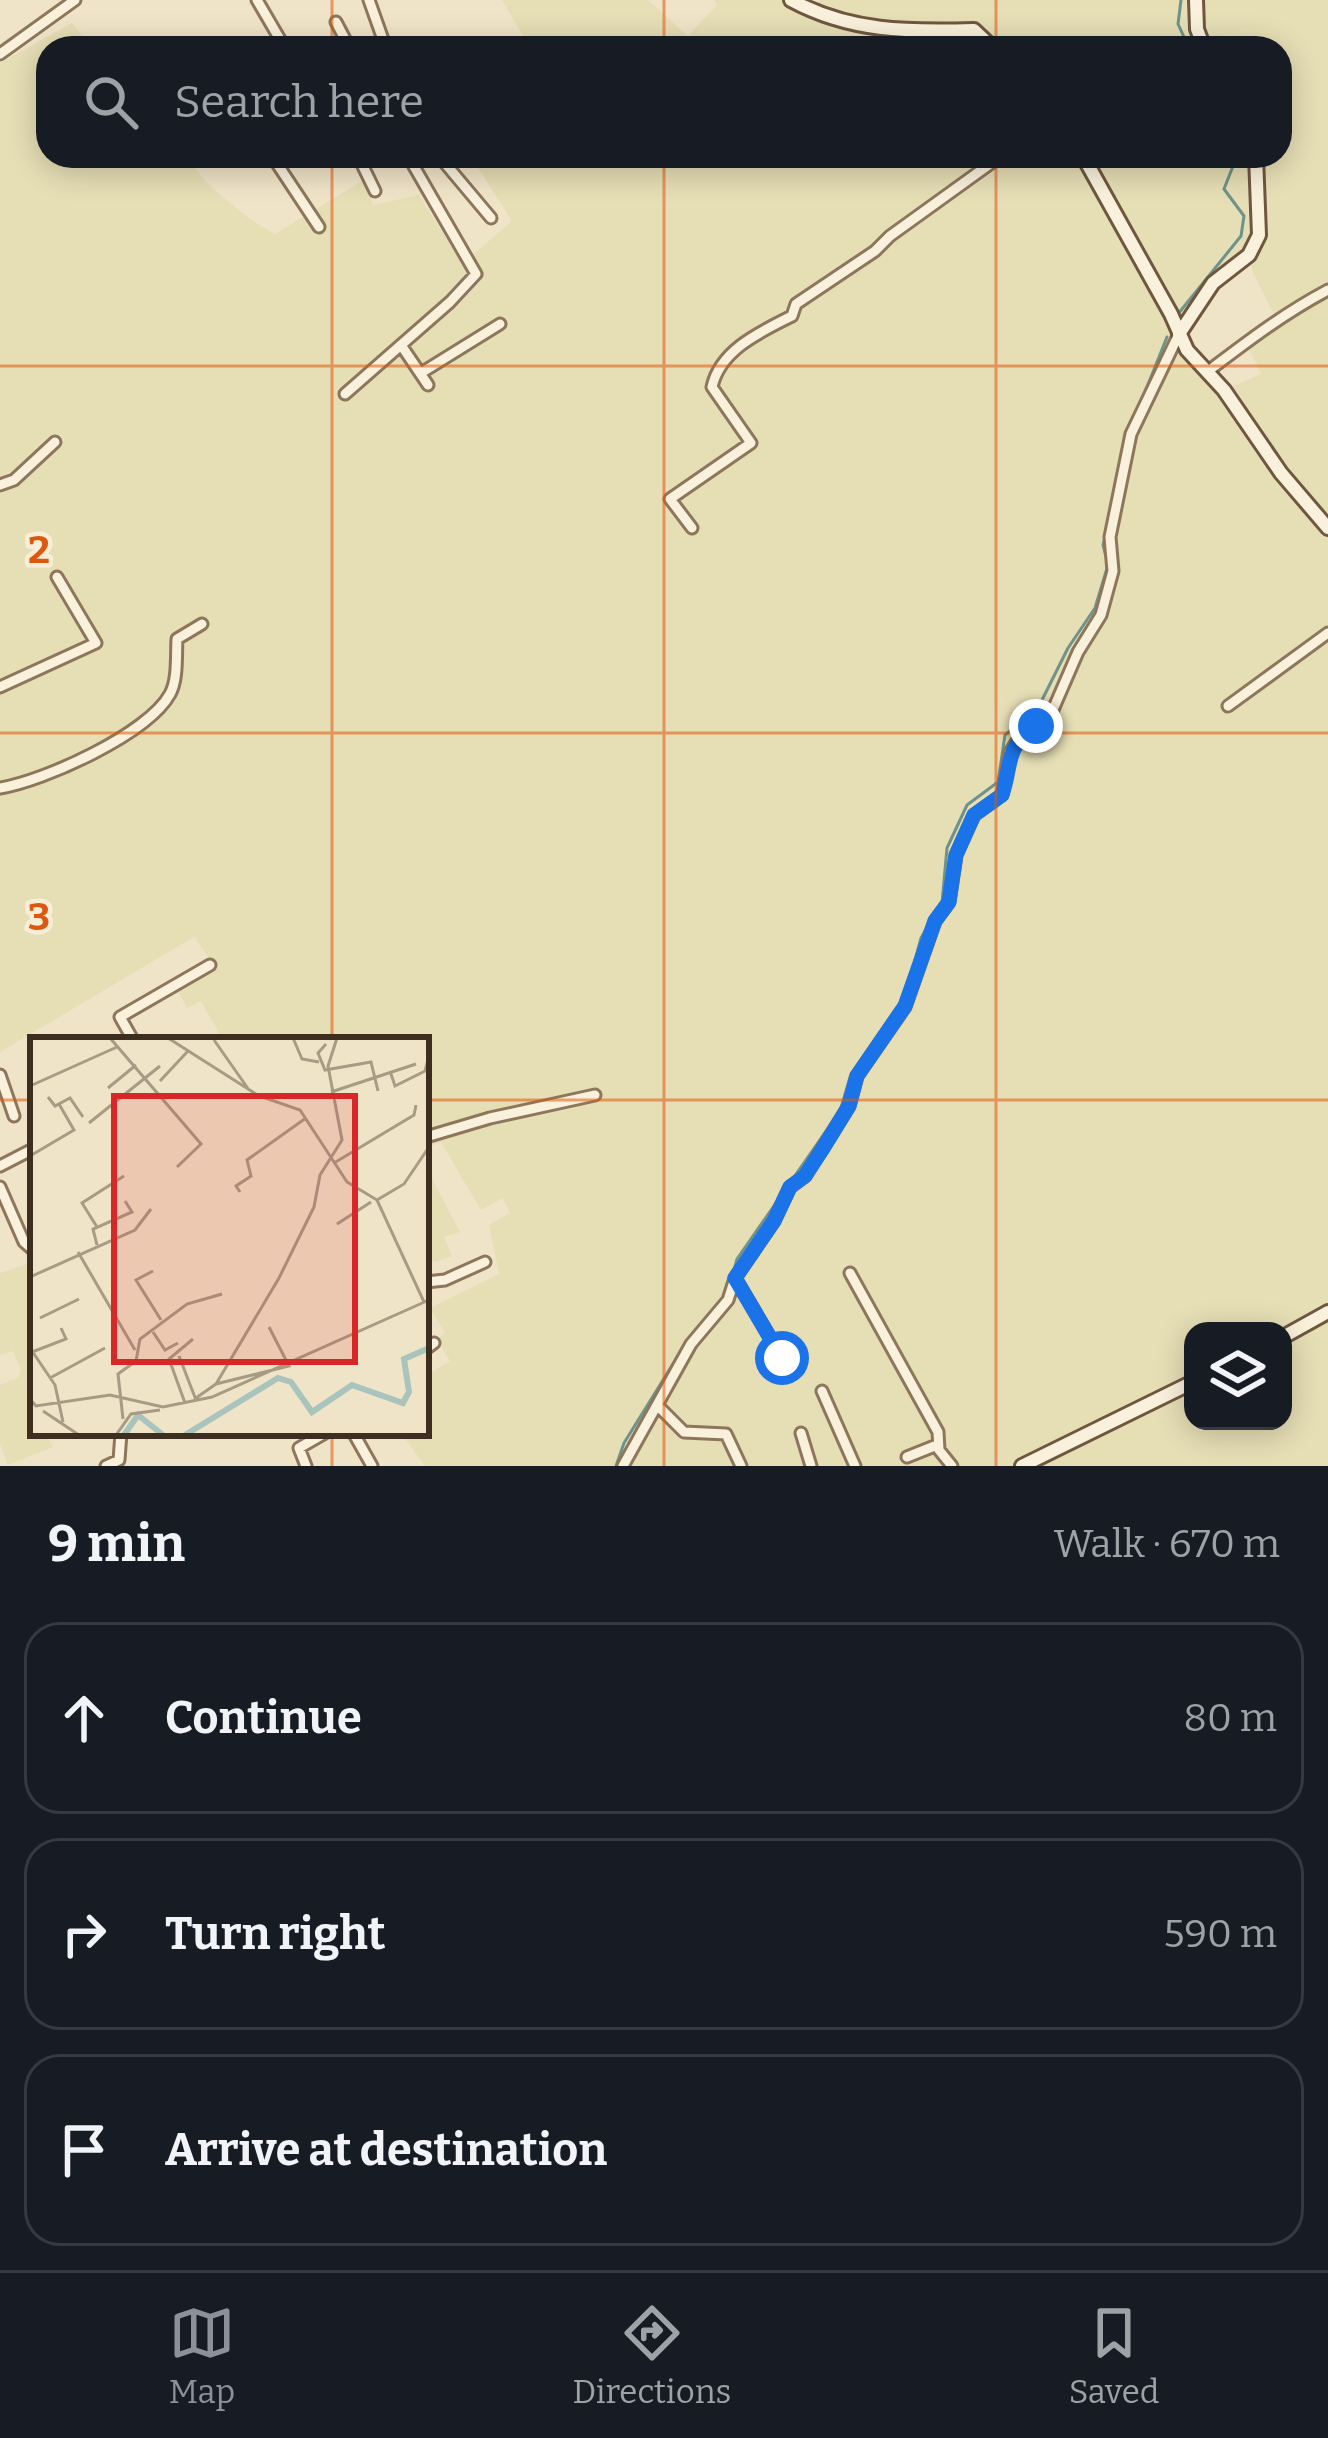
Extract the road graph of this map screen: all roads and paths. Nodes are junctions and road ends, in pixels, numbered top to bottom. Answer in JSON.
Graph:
{"nodes":[{"id":1,"x":75,"y":0,"type":"edge"},
{"id":2,"x":256,"y":0,"type":"edge"},
{"id":3,"x":369,"y":0,"type":"edge"},
{"id":4,"x":791,"y":0,"type":"edge"},
{"id":5,"x":1196,"y":0,"type":"edge"},
{"id":6,"x":335,"y":22,"type":"dead end"},
{"id":7,"x":278,"y":36,"type":"edge"},
{"id":8,"x":343,"y":36,"type":"edge"},
{"id":9,"x":382,"y":36,"type":"edge"},
{"id":10,"x":980,"y":36,"type":"edge"},
{"id":11,"x":1200,"y":36,"type":"edge"},
{"id":12,"x":0,"y":53,"type":"edge"},
{"id":13,"x":280,"y":168,"type":"edge"},
{"id":14,"x":364,"y":168,"type":"edge"},
{"id":15,"x":415,"y":168,"type":"edge"},
{"id":16,"x":449,"y":168,"type":"edge"},
{"id":17,"x":984,"y":168,"type":"edge"},
{"id":18,"x":1089,"y":168,"type":"edge"},
{"id":19,"x":1256,"y":168,"type":"edge"},
{"id":20,"x":981,"y":170,"type":"joint"},
{"id":21,"x":375,"y":191,"type":"dead end"},
{"id":22,"x":491,"y":218,"type":"dead end"},
{"id":23,"x":319,"y":227,"type":"dead end"},
{"id":24,"x":1328,"y":290,"type":"edge"},
{"id":25,"x":500,"y":324,"type":"dead end"},
{"id":26,"x":1179,"y":334,"type":"junction"},
{"id":27,"x":401,"y":345,"type":"junction"},
{"id":28,"x":1207,"y":372,"type":"junction"},
{"id":29,"x":421,"y":373,"type":"junction"},
{"id":30,"x":428,"y":385,"type":"dead end"},
{"id":31,"x":345,"y":394,"type":"dead end"},
{"id":32,"x":55,"y":442,"type":"dead end"},
{"id":33,"x":0,"y":485,"type":"edge"},
{"id":34,"x":692,"y":528,"type":"dead end"},
{"id":35,"x":1328,"y":529,"type":"edge"},
{"id":36,"x":56,"y":578,"type":"dead end"},
{"id":37,"x":202,"y":624,"type":"dead end"},
{"id":38,"x":1328,"y":633,"type":"edge"},
{"id":39,"x":0,"y":687,"type":"edge"},
{"id":40,"x":1228,"y":706,"type":"dead end"},
{"id":41,"x":0,"y":788,"type":"edge"},
{"id":42,"x":210,"y":965,"type":"dead end"},
{"id":43,"x":131,"y":1037,"type":"edge"},
{"id":44,"x":0,"y":1075,"type":"edge"},
{"id":45,"x":595,"y":1096,"type":"dead end"},
{"id":46,"x":14,"y":1116,"type":"dead end"},
{"id":47,"x":429,"y":1136,"type":"edge"},
{"id":48,"x":30,"y":1150,"type":"edge"},
{"id":49,"x":0,"y":1166,"type":"edge"},
{"id":50,"x":0,"y":1187,"type":"edge"},
{"id":51,"x":30,"y":1244,"type":"edge"},
{"id":52,"x":485,"y":1262,"type":"dead end"},
{"id":53,"x":850,"y":1273,"type":"dead end"},
{"id":54,"x":735,"y":1278,"type":"junction"},
{"id":55,"x":429,"y":1282,"type":"edge"},
{"id":56,"x":1328,"y":1312,"type":"edge"},
{"id":57,"x":1292,"y":1332,"type":"edge"},
{"id":58,"x":782,"y":1358,"type":"dead end"},
{"id":59,"x":1184,"y":1386,"type":"edge"},
{"id":60,"x":822,"y":1391,"type":"dead end"},
{"id":61,"x":658,"y":1406,"type":"junction"},
{"id":62,"x":801,"y":1433,"type":"dead end"},
{"id":63,"x":121,"y":1436,"type":"edge"},
{"id":64,"x":320,"y":1436,"type":"edge"},
{"id":65,"x":355,"y":1436,"type":"edge"},
{"id":66,"x":938,"y":1445,"type":"junction"},
{"id":67,"x":907,"y":1457,"type":"dead end"},
{"id":68,"x":106,"y":1466,"type":"edge"},
{"id":69,"x":306,"y":1466,"type":"edge"},
{"id":70,"x":372,"y":1466,"type":"edge"},
{"id":71,"x":623,"y":1466,"type":"edge"},
{"id":72,"x":741,"y":1466,"type":"edge"},
{"id":73,"x":811,"y":1466,"type":"edge"},
{"id":74,"x":855,"y":1466,"type":"edge"},
{"id":75,"x":952,"y":1466,"type":"edge"},
{"id":76,"x":1022,"y":1466,"type":"edge"}],
"edges":[{"from":1,"to":12,"type":"street"},
{"from":2,"to":7,"type":"street"},
{"from":3,"to":9,"type":"street"},
{"from":4,"to":10,"type":"street"},
{"from":5,"to":11,"type":"street"},
{"from":6,"to":8,"type":"street"},
{"from":13,"to":23,"type":"street"},
{"from":14,"to":21,"type":"street"},
{"from":15,"to":27,"type":"street"},
{"from":16,"to":22,"type":"street"},
{"from":17,"to":20,"type":"street"},
{"from":18,"to":26,"type":"street"},
{"from":19,"to":26,"type":"street"},
{"from":20,"to":34,"type":"street"},
{"from":24,"to":28,"type":"street"},
{"from":25,"to":29,"type":"street"},
{"from":26,"to":28,"type":"street"},
{"from":26,"to":54,"type":"street"},
{"from":27,"to":29,"type":"street"},
{"from":27,"to":31,"type":"street"},
{"from":28,"to":35,"type":"street"},
{"from":29,"to":30,"type":"street"},
{"from":32,"to":33,"type":"street"},
{"from":36,"to":39,"type":"street"},
{"from":37,"to":41,"type":"street"},
{"from":38,"to":40,"type":"street"},
{"from":42,"to":43,"type":"street"},
{"from":44,"to":46,"type":"street"},
{"from":45,"to":47,"type":"street"},
{"from":48,"to":49,"type":"street"},
{"from":50,"to":51,"type":"street"},
{"from":52,"to":55,"type":"street"},
{"from":53,"to":66,"type":"street"},
{"from":54,"to":58,"type":"street"},
{"from":54,"to":61,"type":"street"},
{"from":56,"to":57,"type":"street"},
{"from":59,"to":76,"type":"street"},
{"from":60,"to":74,"type":"street"},
{"from":61,"to":71,"type":"street"},
{"from":61,"to":72,"type":"street"},
{"from":62,"to":73,"type":"street"},
{"from":63,"to":68,"type":"street"},
{"from":64,"to":69,"type":"street"},
{"from":65,"to":70,"type":"street"},
{"from":66,"to":67,"type":"street"},
{"from":66,"to":75,"type":"street"}]}
